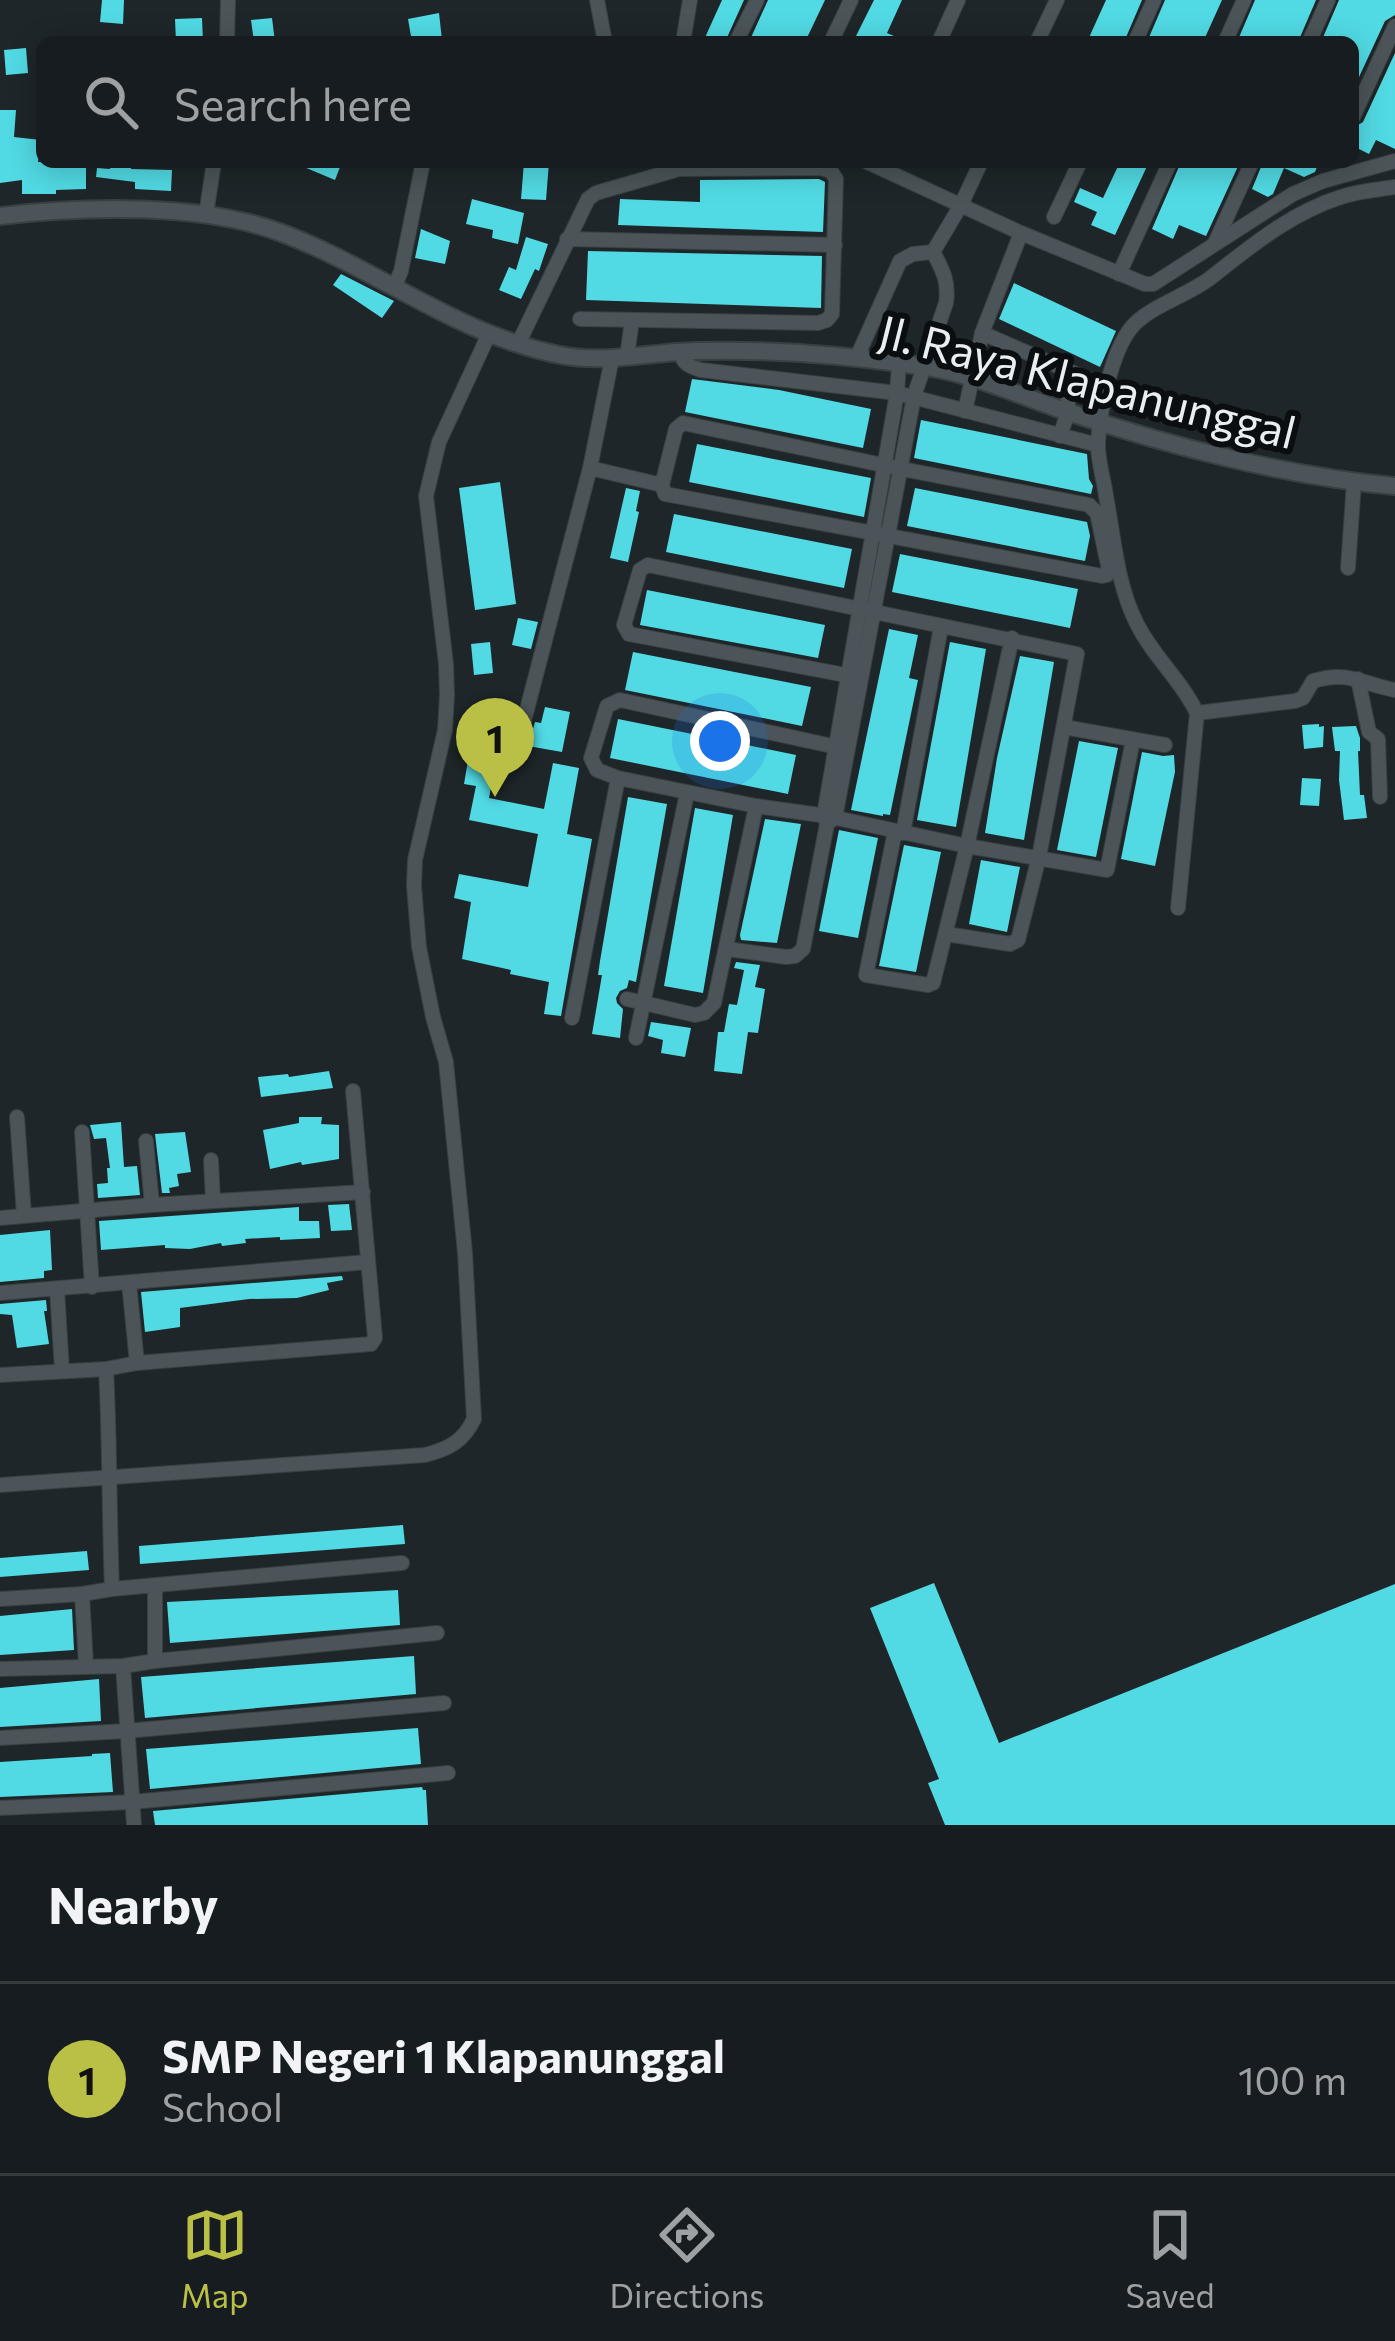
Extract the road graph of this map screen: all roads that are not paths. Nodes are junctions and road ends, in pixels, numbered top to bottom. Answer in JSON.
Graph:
{"nodes":[{"id":1,"x":228,"y":0,"type":"edge"},
{"id":2,"x":597,"y":0,"type":"edge"},
{"id":3,"x":690,"y":0,"type":"edge"},
{"id":4,"x":757,"y":0,"type":"edge"},
{"id":5,"x":851,"y":0,"type":"edge"},
{"id":6,"x":958,"y":0,"type":"edge"},
{"id":7,"x":1057,"y":0,"type":"edge"},
{"id":8,"x":1154,"y":0,"type":"edge"},
{"id":9,"x":1244,"y":0,"type":"edge"},
{"id":10,"x":1328,"y":0,"type":"edge"},
{"id":11,"x":1395,"y":26,"type":"edge"},
{"id":12,"x":226,"y":36,"type":"edge"},
{"id":13,"x":604,"y":36,"type":"edge"},
{"id":14,"x":684,"y":36,"type":"edge"},
{"id":15,"x":739,"y":36,"type":"edge"},
{"id":16,"x":834,"y":36,"type":"edge"},
{"id":17,"x":942,"y":36,"type":"edge"},
{"id":18,"x":1040,"y":36,"type":"edge"},
{"id":19,"x":1138,"y":36,"type":"edge"},
{"id":20,"x":1228,"y":36,"type":"edge"},
{"id":21,"x":1312,"y":36,"type":"edge"},
{"id":22,"x":1359,"y":104,"type":"edge"},
{"id":23,"x":1395,"y":161,"type":"edge"},
{"id":24,"x":213,"y":168,"type":"edge"},
{"id":25,"x":422,"y":168,"type":"edge"},
{"id":26,"x":671,"y":168,"type":"edge"},
{"id":27,"x":880,"y":168,"type":"edge"},
{"id":28,"x":978,"y":168,"type":"edge"},
{"id":29,"x":1077,"y":168,"type":"edge"},
{"id":30,"x":1167,"y":168,"type":"edge"},
{"id":31,"x":1249,"y":168,"type":"edge"},
{"id":32,"x":1329,"y":168,"type":"edge"},
{"id":33,"x":1323,"y":181,"type":"junction"},
{"id":34,"x":1395,"y":187,"type":"edge"},
{"id":35,"x":961,"y":205,"type":"junction"},
{"id":36,"x":206,"y":215,"type":"junction"},
{"id":37,"x":0,"y":216,"type":"edge"},
{"id":38,"x":1054,"y":217,"type":"dead end"},
{"id":39,"x":1021,"y":233,"type":"junction"},
{"id":40,"x":567,"y":239,"type":"junction"},
{"id":41,"x":835,"y":245,"type":"junction"},
{"id":42,"x":1212,"y":247,"type":"junction"},
{"id":43,"x":933,"y":252,"type":"junction"},
{"id":44,"x":1120,"y":274,"type":"junction"},
{"id":45,"x":394,"y":288,"type":"junction"},
{"id":46,"x":580,"y":320,"type":"dead end"},
{"id":47,"x":632,"y":320,"type":"junction"},
{"id":48,"x":982,"y":333,"type":"junction"},
{"id":49,"x":488,"y":336,"type":"junction"},
{"id":50,"x":518,"y":344,"type":"junction"},
{"id":51,"x":680,"y":351,"type":"junction"},
{"id":52,"x":620,"y":357,"type":"junction"},
{"id":53,"x":857,"y":357,"type":"junction"},
{"id":54,"x":899,"y":364,"type":"junction"},
{"id":55,"x":923,"y":366,"type":"junction"},
{"id":56,"x":1068,"y":371,"type":"junction"},
{"id":57,"x":974,"y":378,"type":"junction"},
{"id":58,"x":1085,"y":378,"type":"dead end"},
{"id":59,"x":897,"y":393,"type":"junction"},
{"id":60,"x":914,"y":396,"type":"junction"},
{"id":61,"x":965,"y":411,"type":"junction"},
{"id":62,"x":1068,"y":412,"type":"junction"},
{"id":63,"x":1102,"y":423,"type":"junction"},
{"id":64,"x":1060,"y":436,"type":"junction"},
{"id":65,"x":1098,"y":445,"type":"junction"},
{"id":66,"x":884,"y":464,"type":"junction"},
{"id":67,"x":590,"y":469,"type":"junction"},
{"id":68,"x":902,"y":470,"type":"junction"},
{"id":69,"x":1354,"y":482,"type":"junction"},
{"id":70,"x":662,"y":485,"type":"junction"},
{"id":71,"x":1395,"y":486,"type":"edge"},
{"id":72,"x":879,"y":535,"type":"junction"},
{"id":73,"x":1348,"y":568,"type":"dead end"},
{"id":74,"x":866,"y":610,"type":"junction"},
{"id":75,"x":941,"y":626,"type":"junction"},
{"id":76,"x":1012,"y":638,"type":"junction"},
{"id":77,"x":854,"y":676,"type":"junction"},
{"id":78,"x":1358,"y":679,"type":"junction"},
{"id":79,"x":1395,"y":690,"type":"edge"},
{"id":80,"x":1197,"y":713,"type":"junction"},
{"id":81,"x":1064,"y":727,"type":"junction"},
{"id":82,"x":519,"y":740,"type":"dead end"},
{"id":83,"x":1133,"y":740,"type":"junction"},
{"id":84,"x":1165,"y":745,"type":"dead end"},
{"id":85,"x":841,"y":748,"type":"junction"},
{"id":86,"x":618,"y":778,"type":"junction"},
{"id":87,"x":687,"y":793,"type":"junction"},
{"id":88,"x":1380,"y":797,"type":"dead end"},
{"id":89,"x":756,"y":806,"type":"junction"},
{"id":90,"x":828,"y":819,"type":"junction"},
{"id":91,"x":899,"y":832,"type":"junction"},
{"id":92,"x":967,"y":846,"type":"junction"},
{"id":93,"x":1039,"y":857,"type":"junction"},
{"id":94,"x":1178,"y":908,"type":"dead end"},
{"id":95,"x":946,"y":934,"type":"junction"},
{"id":96,"x":727,"y":949,"type":"junction"},
{"id":97,"x":635,"y":1001,"type":"junction"},
{"id":98,"x":572,"y":1018,"type":"dead end"},
{"id":99,"x":636,"y":1038,"type":"dead end"},
{"id":100,"x":353,"y":1091,"type":"dead end"},
{"id":101,"x":17,"y":1117,"type":"dead end"},
{"id":102,"x":82,"y":1132,"type":"dead end"},
{"id":103,"x":146,"y":1141,"type":"dead end"},
{"id":104,"x":19,"y":1143,"type":"junction"},
{"id":105,"x":0,"y":1144,"type":"edge"},
{"id":106,"x":211,"y":1160,"type":"dead end"},
{"id":107,"x":363,"y":1192,"type":"junction"},
{"id":108,"x":213,"y":1201,"type":"junction"},
{"id":109,"x":152,"y":1204,"type":"junction"},
{"id":110,"x":86,"y":1210,"type":"junction"},
{"id":111,"x":24,"y":1216,"type":"junction"},
{"id":112,"x":0,"y":1218,"type":"edge"},
{"id":113,"x":368,"y":1262,"type":"junction"},
{"id":114,"x":129,"y":1283,"type":"junction"},
{"id":115,"x":92,"y":1287,"type":"junction"},
{"id":116,"x":57,"y":1289,"type":"junction"},
{"id":117,"x":0,"y":1293,"type":"edge"},
{"id":118,"x":136,"y":1363,"type":"junction"},
{"id":119,"x":106,"y":1369,"type":"junction"},
{"id":120,"x":62,"y":1371,"type":"junction"},
{"id":121,"x":0,"y":1376,"type":"edge"},
{"id":122,"x":111,"y":1478,"type":"junction"},
{"id":123,"x":0,"y":1485,"type":"edge"},
{"id":124,"x":402,"y":1563,"type":"dead end"},
{"id":125,"x":154,"y":1587,"type":"junction"},
{"id":126,"x":112,"y":1588,"type":"junction"},
{"id":127,"x":82,"y":1594,"type":"junction"},
{"id":128,"x":0,"y":1599,"type":"edge"},
{"id":129,"x":437,"y":1633,"type":"dead end"},
{"id":130,"x":155,"y":1661,"type":"junction"},
{"id":131,"x":86,"y":1666,"type":"junction"},
{"id":132,"x":123,"y":1666,"type":"junction"},
{"id":133,"x":0,"y":1669,"type":"edge"},
{"id":134,"x":444,"y":1703,"type":"dead end"},
{"id":135,"x":126,"y":1731,"type":"junction"},
{"id":136,"x":0,"y":1738,"type":"edge"},
{"id":137,"x":448,"y":1773,"type":"dead end"},
{"id":138,"x":132,"y":1802,"type":"junction"},
{"id":139,"x":0,"y":1808,"type":"edge"},
{"id":140,"x":134,"y":1825,"type":"edge"}],
"edges":[{"from":1,"to":12,"type":"street"},
{"from":2,"to":13,"type":"street"},
{"from":3,"to":14,"type":"street"},
{"from":4,"to":15,"type":"street"},
{"from":5,"to":16,"type":"street"},
{"from":6,"to":17,"type":"street"},
{"from":7,"to":18,"type":"street"},
{"from":8,"to":19,"type":"street"},
{"from":9,"to":20,"type":"street"},
{"from":10,"to":21,"type":"street"},
{"from":11,"to":22,"type":"street"},
{"from":23,"to":33,"type":"street"},
{"from":24,"to":36,"type":"street"},
{"from":25,"to":45,"type":"street"},
{"from":26,"to":40,"type":"street"},
{"from":26,"to":41,"type":"street"},
{"from":27,"to":35,"type":"street"},
{"from":28,"to":35,"type":"street"},
{"from":29,"to":38,"type":"street"},
{"from":30,"to":44,"type":"street"},
{"from":31,"to":42,"type":"street"},
{"from":32,"to":33,"type":"street"},
{"from":33,"to":42,"type":"street"},
{"from":34,"to":63,"type":"street"},
{"from":35,"to":39,"type":"street"},
{"from":35,"to":43,"type":"street"},
{"from":36,"to":37,"type":"street","name":"Jl. Raya Klapanunggal"},
{"from":36,"to":45,"type":"street","name":"Jl. Raya Klapanunggal"},
{"from":39,"to":44,"type":"street"},
{"from":39,"to":48,"type":"street"},
{"from":40,"to":41,"type":"street"},
{"from":40,"to":50,"type":"street"},
{"from":41,"to":47,"type":"street"},
{"from":42,"to":44,"type":"street"},
{"from":43,"to":53,"type":"street"},
{"from":43,"to":55,"type":"street"},
{"from":45,"to":49,"type":"street","name":"Jl. Raya Klapanunggal"},
{"from":46,"to":47,"type":"street"},
{"from":47,"to":52,"type":"street"},
{"from":48,"to":56,"type":"street"},
{"from":48,"to":57,"type":"street"},
{"from":49,"to":50,"type":"street","name":"Jl. Raya Klapanunggal"},
{"from":49,"to":122,"type":"street"},
{"from":50,"to":52,"type":"street","name":"Jl. Raya Klapanunggal"},
{"from":51,"to":52,"type":"street","name":"Jl. Raya Klapanunggal"},
{"from":51,"to":53,"type":"street","name":"Jl. Raya Klapanunggal"},
{"from":51,"to":59,"type":"street"},
{"from":52,"to":67,"type":"street"},
{"from":53,"to":54,"type":"street","name":"Jl. Raya Klapanunggal"},
{"from":54,"to":55,"type":"street","name":"Jl. Raya Klapanunggal"},
{"from":54,"to":59,"type":"street"},
{"from":55,"to":57,"type":"street","name":"Jl. Raya Klapanunggal"},
{"from":55,"to":60,"type":"street"},
{"from":56,"to":58,"type":"street"},
{"from":56,"to":62,"type":"street"},
{"from":57,"to":61,"type":"street"},
{"from":57,"to":62,"type":"street","name":"Jl. Raya Klapanunggal"},
{"from":59,"to":60,"type":"street"},
{"from":59,"to":66,"type":"street"},
{"from":60,"to":61,"type":"street"},
{"from":60,"to":68,"type":"street"},
{"from":61,"to":64,"type":"street"},
{"from":62,"to":63,"type":"street","name":"Jl. Raya Klapanunggal"},
{"from":62,"to":64,"type":"street"},
{"from":63,"to":65,"type":"street"},
{"from":63,"to":69,"type":"street","name":"Jl. Raya Klapanunggal"},
{"from":64,"to":65,"type":"street"},
{"from":65,"to":80,"type":"street"},
{"from":66,"to":68,"type":"street"},
{"from":66,"to":70,"type":"street"},
{"from":66,"to":72,"type":"street"},
{"from":67,"to":70,"type":"street"},
{"from":67,"to":82,"type":"street"},
{"from":68,"to":72,"type":"street"},
{"from":68,"to":72,"type":"street"},
{"from":69,"to":71,"type":"street","name":"Jl. Raya Klapanunggal"},
{"from":69,"to":73,"type":"street"},
{"from":70,"to":72,"type":"street"},
{"from":72,"to":74,"type":"street"},
{"from":74,"to":75,"type":"street"},
{"from":74,"to":77,"type":"street"},
{"from":74,"to":77,"type":"street"},
{"from":75,"to":76,"type":"street"},
{"from":75,"to":91,"type":"street"},
{"from":76,"to":81,"type":"street"},
{"from":76,"to":92,"type":"street"},
{"from":77,"to":85,"type":"street"},
{"from":78,"to":79,"type":"street"},
{"from":78,"to":80,"type":"street"},
{"from":78,"to":88,"type":"street"},
{"from":80,"to":94,"type":"street"},
{"from":81,"to":83,"type":"street"},
{"from":81,"to":93,"type":"street"},
{"from":83,"to":84,"type":"street"},
{"from":83,"to":93,"type":"street"},
{"from":85,"to":86,"type":"street"},
{"from":85,"to":90,"type":"street"},
{"from":86,"to":87,"type":"street"},
{"from":86,"to":98,"type":"street"},
{"from":87,"to":89,"type":"street"},
{"from":87,"to":97,"type":"street"},
{"from":89,"to":90,"type":"street"},
{"from":89,"to":96,"type":"street"},
{"from":90,"to":91,"type":"street"},
{"from":90,"to":96,"type":"street"},
{"from":91,"to":92,"type":"street"},
{"from":91,"to":95,"type":"street"},
{"from":92,"to":93,"type":"street"},
{"from":92,"to":95,"type":"street"},
{"from":93,"to":95,"type":"street"},
{"from":96,"to":97,"type":"street"},
{"from":97,"to":99,"type":"street"},
{"from":100,"to":107,"type":"street"},
{"from":101,"to":104,"type":"street"},
{"from":102,"to":110,"type":"street"},
{"from":103,"to":109,"type":"street"},
{"from":104,"to":105,"type":"street"},
{"from":104,"to":111,"type":"street"},
{"from":106,"to":108,"type":"street"},
{"from":107,"to":108,"type":"street"},
{"from":107,"to":113,"type":"street"},
{"from":108,"to":109,"type":"street"},
{"from":109,"to":110,"type":"street"},
{"from":110,"to":111,"type":"street"},
{"from":110,"to":115,"type":"street"},
{"from":111,"to":112,"type":"street"},
{"from":113,"to":114,"type":"street"},
{"from":113,"to":118,"type":"street"},
{"from":114,"to":115,"type":"street"},
{"from":114,"to":118,"type":"street"},
{"from":115,"to":116,"type":"street"},
{"from":116,"to":117,"type":"street"},
{"from":116,"to":120,"type":"street"},
{"from":118,"to":119,"type":"street"},
{"from":119,"to":120,"type":"street"},
{"from":119,"to":122,"type":"street"},
{"from":120,"to":121,"type":"street"},
{"from":122,"to":123,"type":"street"},
{"from":122,"to":126,"type":"street"},
{"from":124,"to":125,"type":"street"},
{"from":125,"to":126,"type":"street"},
{"from":125,"to":130,"type":"street"},
{"from":126,"to":127,"type":"street"},
{"from":127,"to":128,"type":"street"},
{"from":127,"to":131,"type":"street"},
{"from":129,"to":130,"type":"street"},
{"from":130,"to":132,"type":"street"},
{"from":131,"to":132,"type":"street"},
{"from":131,"to":133,"type":"street"},
{"from":132,"to":135,"type":"street"},
{"from":134,"to":135,"type":"street"},
{"from":135,"to":136,"type":"street"},
{"from":135,"to":138,"type":"street"},
{"from":137,"to":138,"type":"street"},
{"from":138,"to":139,"type":"street"},
{"from":138,"to":140,"type":"street"}]}
